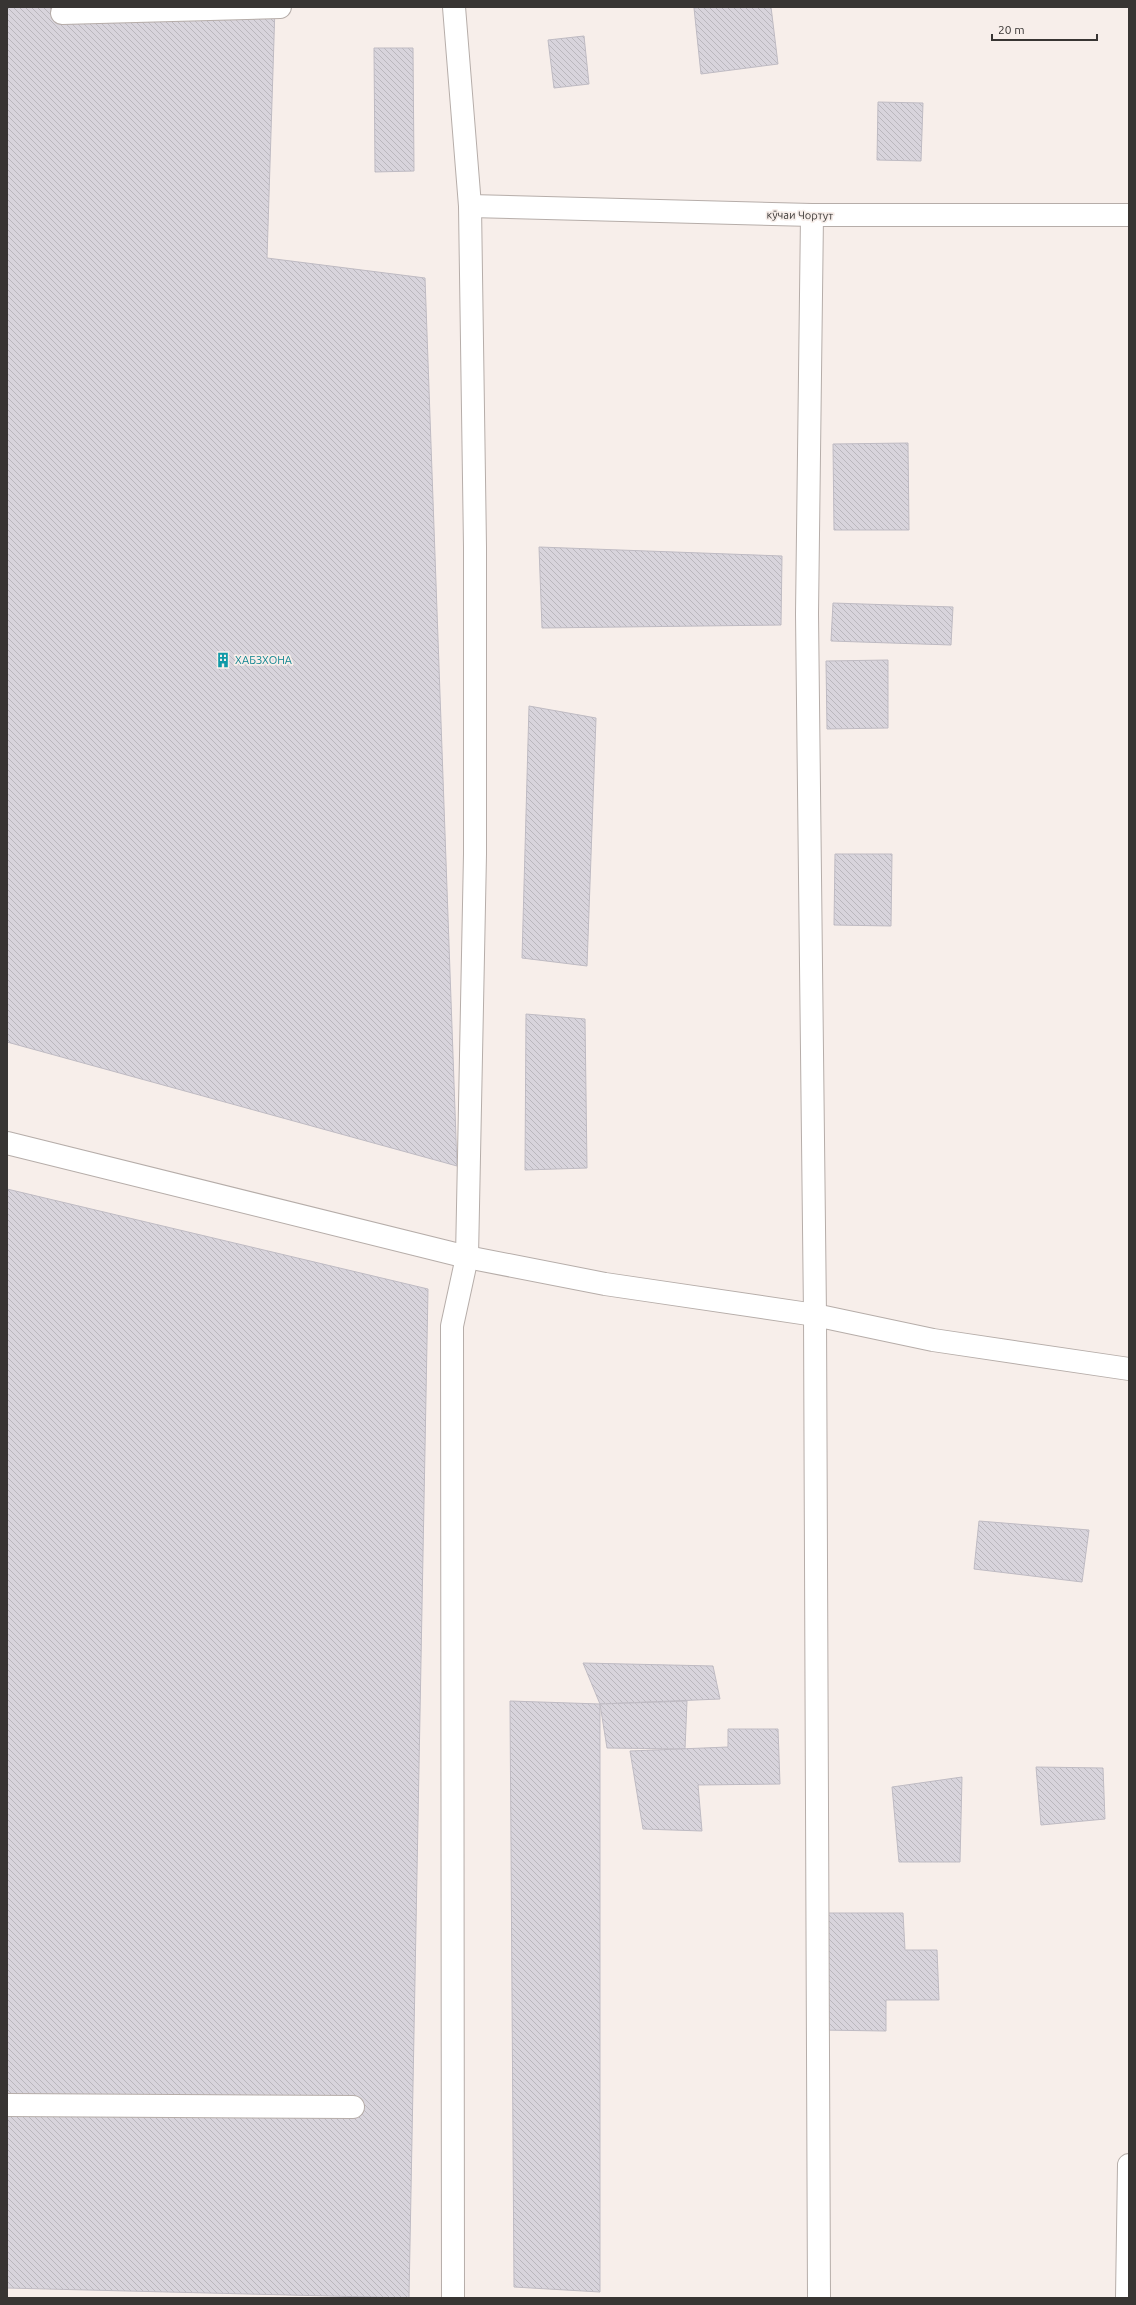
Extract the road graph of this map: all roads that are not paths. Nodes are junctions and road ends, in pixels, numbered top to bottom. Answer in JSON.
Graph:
{"nodes":[{"id":1,"x":280,"y":7,"type":"edge"},
{"id":2,"x":454,"y":7,"type":"edge"},
{"id":3,"x":62,"y":12,"type":"dead end"},
{"id":4,"x":470,"y":206,"type":"junction"},
{"id":5,"x":812,"y":215,"type":"junction"},
{"id":6,"x":1129,"y":215,"type":"edge"},
{"id":7,"x":7,"y":1143,"type":"edge"},
{"id":8,"x":467,"y":1257,"type":"junction"},
{"id":9,"x":815,"y":1315,"type":"junction"},
{"id":10,"x":1129,"y":1369,"type":"edge"},
{"id":11,"x":7,"y":2105,"type":"edge"},
{"id":12,"x":353,"y":2107,"type":"dead end"},
{"id":13,"x":1129,"y":2165,"type":"edge"},
{"id":14,"x":453,"y":2298,"type":"edge"},
{"id":15,"x":819,"y":2298,"type":"edge"},
{"id":16,"x":1127,"y":2298,"type":"edge"}],
"edges":[{"from":1,"to":3,"type":"street"},
{"from":2,"to":4,"type":"street"},
{"from":4,"to":5,"type":"street","name":"кӯчаи Чортут"},
{"from":4,"to":8,"type":"street"},
{"from":5,"to":6,"type":"street","name":"кӯчаи Чортут"},
{"from":5,"to":9,"type":"street"},
{"from":7,"to":8,"type":"street"},
{"from":8,"to":9,"type":"street"},
{"from":8,"to":14,"type":"street"},
{"from":9,"to":10,"type":"street"},
{"from":9,"to":15,"type":"street"},
{"from":11,"to":12,"type":"street"},
{"from":13,"to":16,"type":"street"}]}
